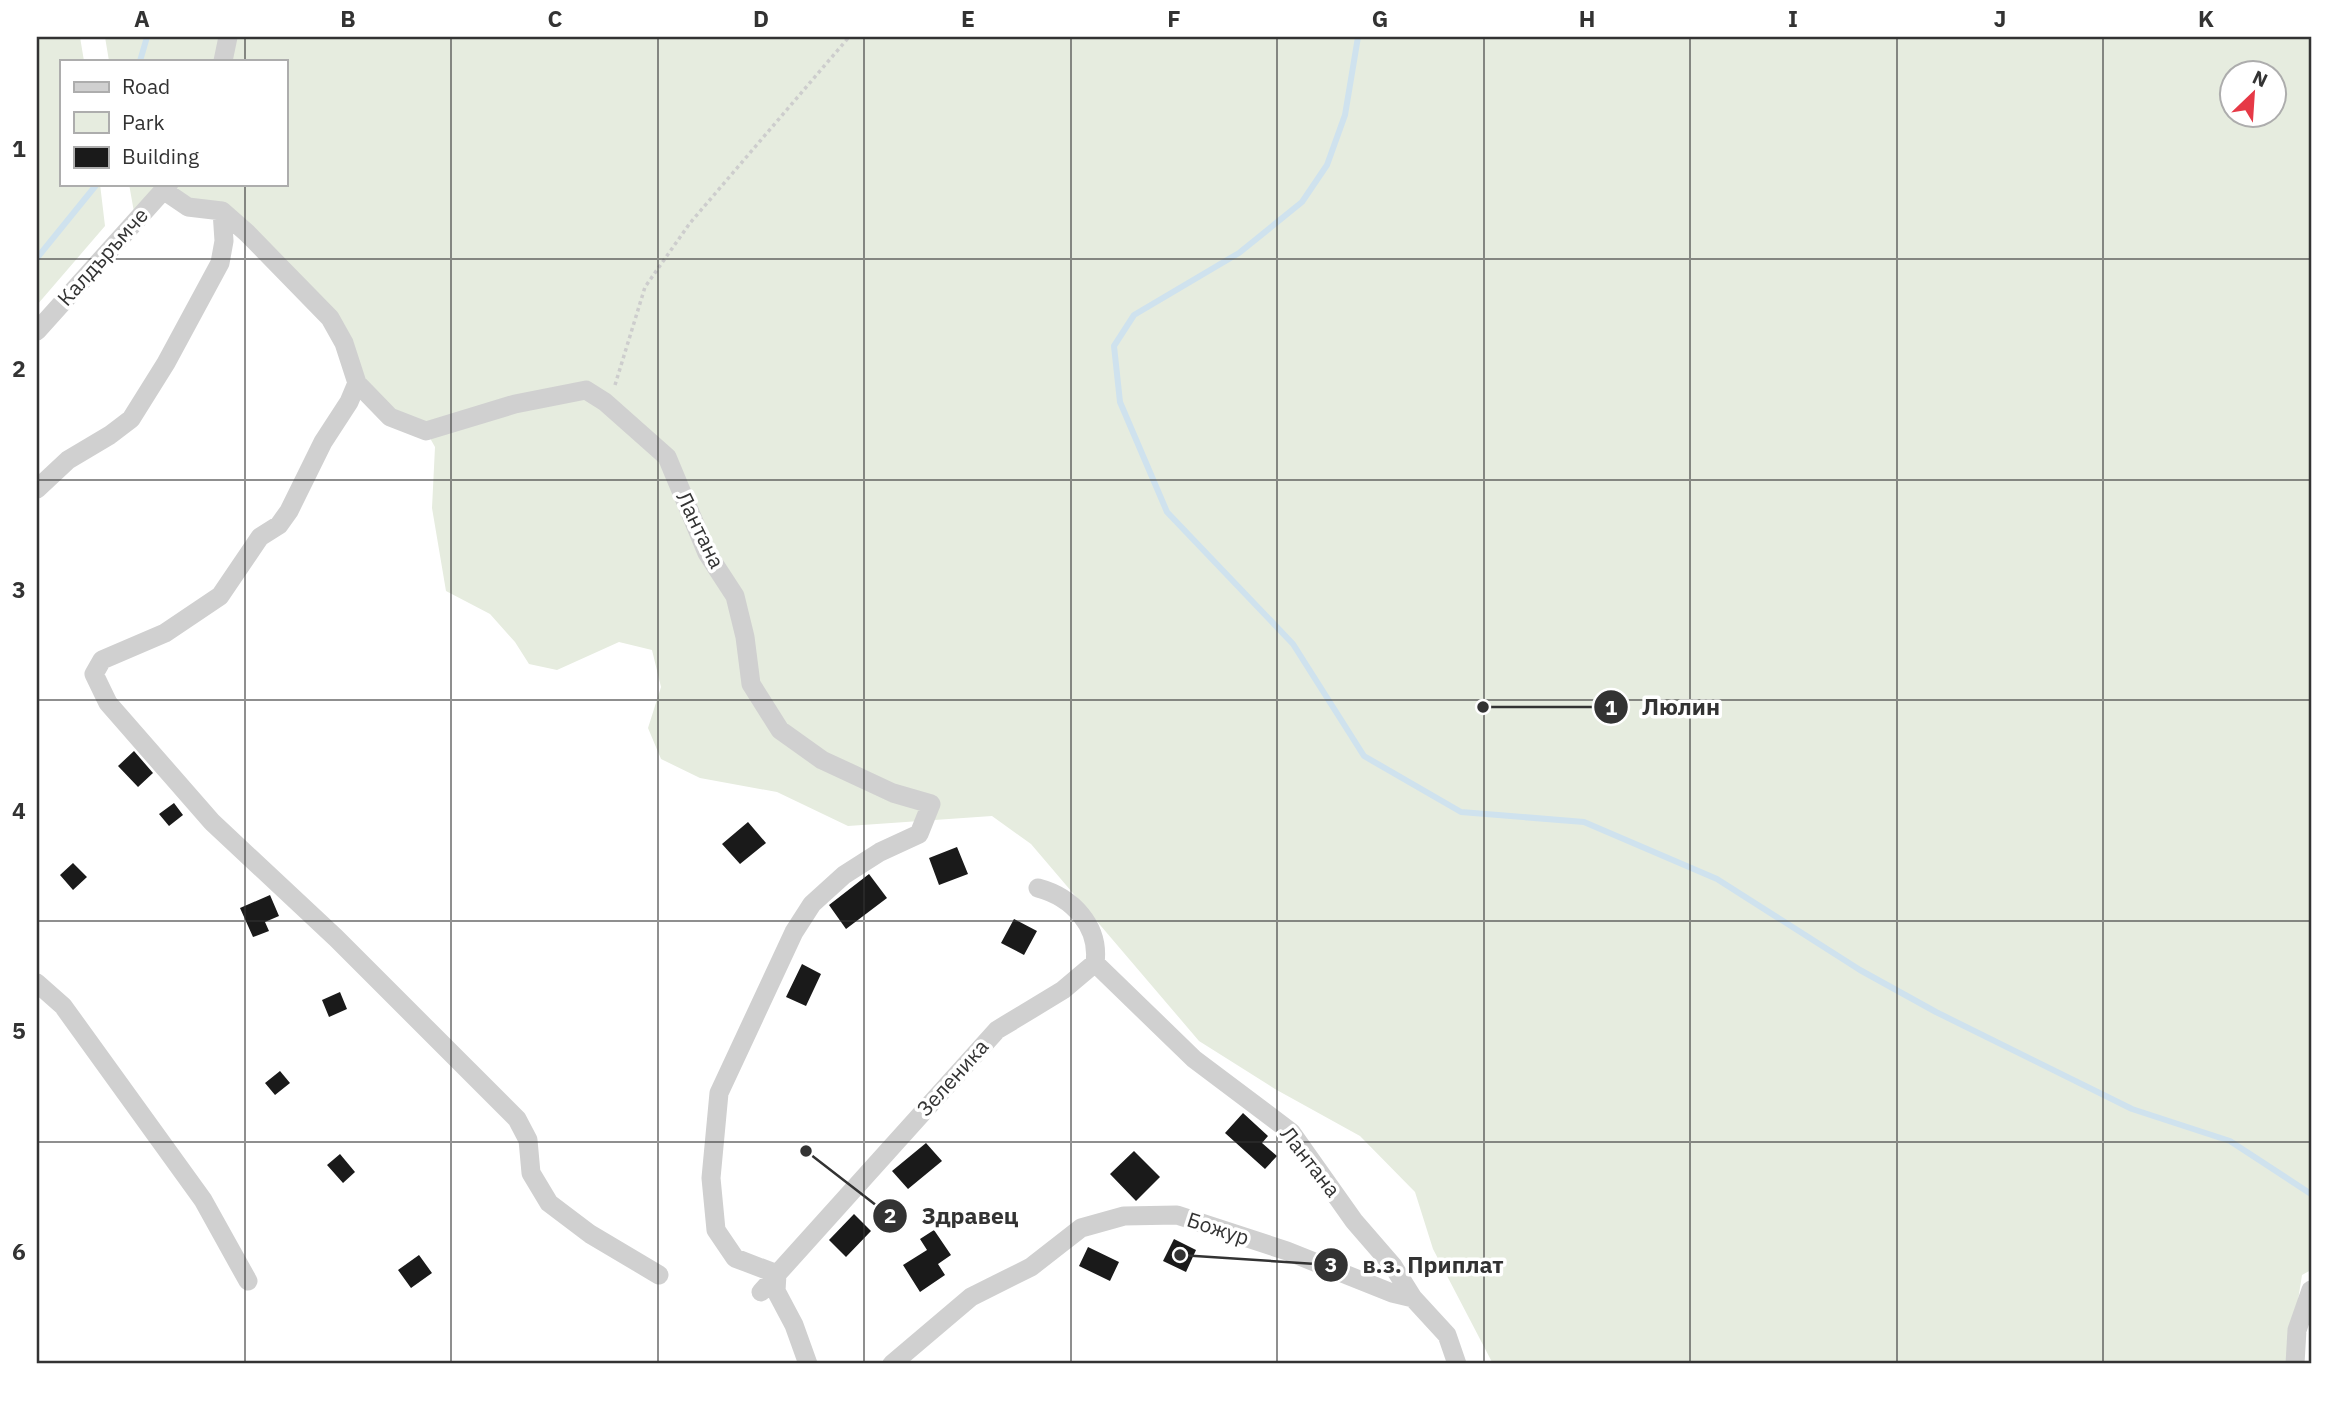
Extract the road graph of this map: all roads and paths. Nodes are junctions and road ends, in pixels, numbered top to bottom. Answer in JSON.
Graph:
{"nodes":[{"id":1,"x":228,"y":37,"type":"edge"},
{"id":2,"x":849,"y":37,"type":"edge"},
{"id":3,"x":223,"y":60,"type":"edge"},
{"id":4,"x":166,"y":187,"type":"edge"},
{"id":5,"x":222,"y":211,"type":"junction"},
{"id":6,"x":37,"y":331,"type":"edge"},
{"id":7,"x":357,"y":383,"type":"junction"},
{"id":8,"x":586,"y":390,"type":"junction"},
{"id":9,"x":612,"y":394,"type":"joint"},
{"id":10,"x":37,"y":489,"type":"edge"},
{"id":11,"x":1038,"y":888,"type":"dead end"},
{"id":12,"x":1095,"y":963,"type":"junction"},
{"id":13,"x":37,"y":983,"type":"edge"},
{"id":14,"x":777,"y":1274,"type":"junction"},
{"id":15,"x":659,"y":1275,"type":"dead end"},
{"id":16,"x":248,"y":1281,"type":"dead end"},
{"id":17,"x":2311,"y":1290,"type":"edge"},
{"id":18,"x":761,"y":1292,"type":"dead end"},
{"id":19,"x":1413,"y":1298,"type":"junction"},
{"id":20,"x":808,"y":1364,"type":"edge"},
{"id":21,"x":892,"y":1364,"type":"edge"},
{"id":22,"x":1457,"y":1364,"type":"edge"},
{"id":23,"x":2295,"y":1364,"type":"edge"}],
"edges":[{"from":1,"to":3,"type":"street"},
{"from":2,"to":9,"type":"path"},
{"from":4,"to":5,"type":"street"},
{"from":4,"to":6,"type":"street","name":"Калдъръмче"},
{"from":5,"to":7,"type":"street"},
{"from":5,"to":10,"type":"street"},
{"from":7,"to":8,"type":"street"},
{"from":7,"to":15,"type":"street"},
{"from":8,"to":9,"type":"street"},
{"from":8,"to":14,"type":"street","name":"Лантана"},
{"from":11,"to":12,"type":"street"},
{"from":12,"to":14,"type":"street","name":"Зеленика"},
{"from":12,"to":19,"type":"street","name":"Лантана"},
{"from":13,"to":16,"type":"street"},
{"from":14,"to":18,"type":"street","name":"Зеленика"},
{"from":14,"to":20,"type":"street"},
{"from":17,"to":23,"type":"street"},
{"from":19,"to":21,"type":"street","name":"Божур"},
{"from":19,"to":22,"type":"street","name":"Лантана"}]}
